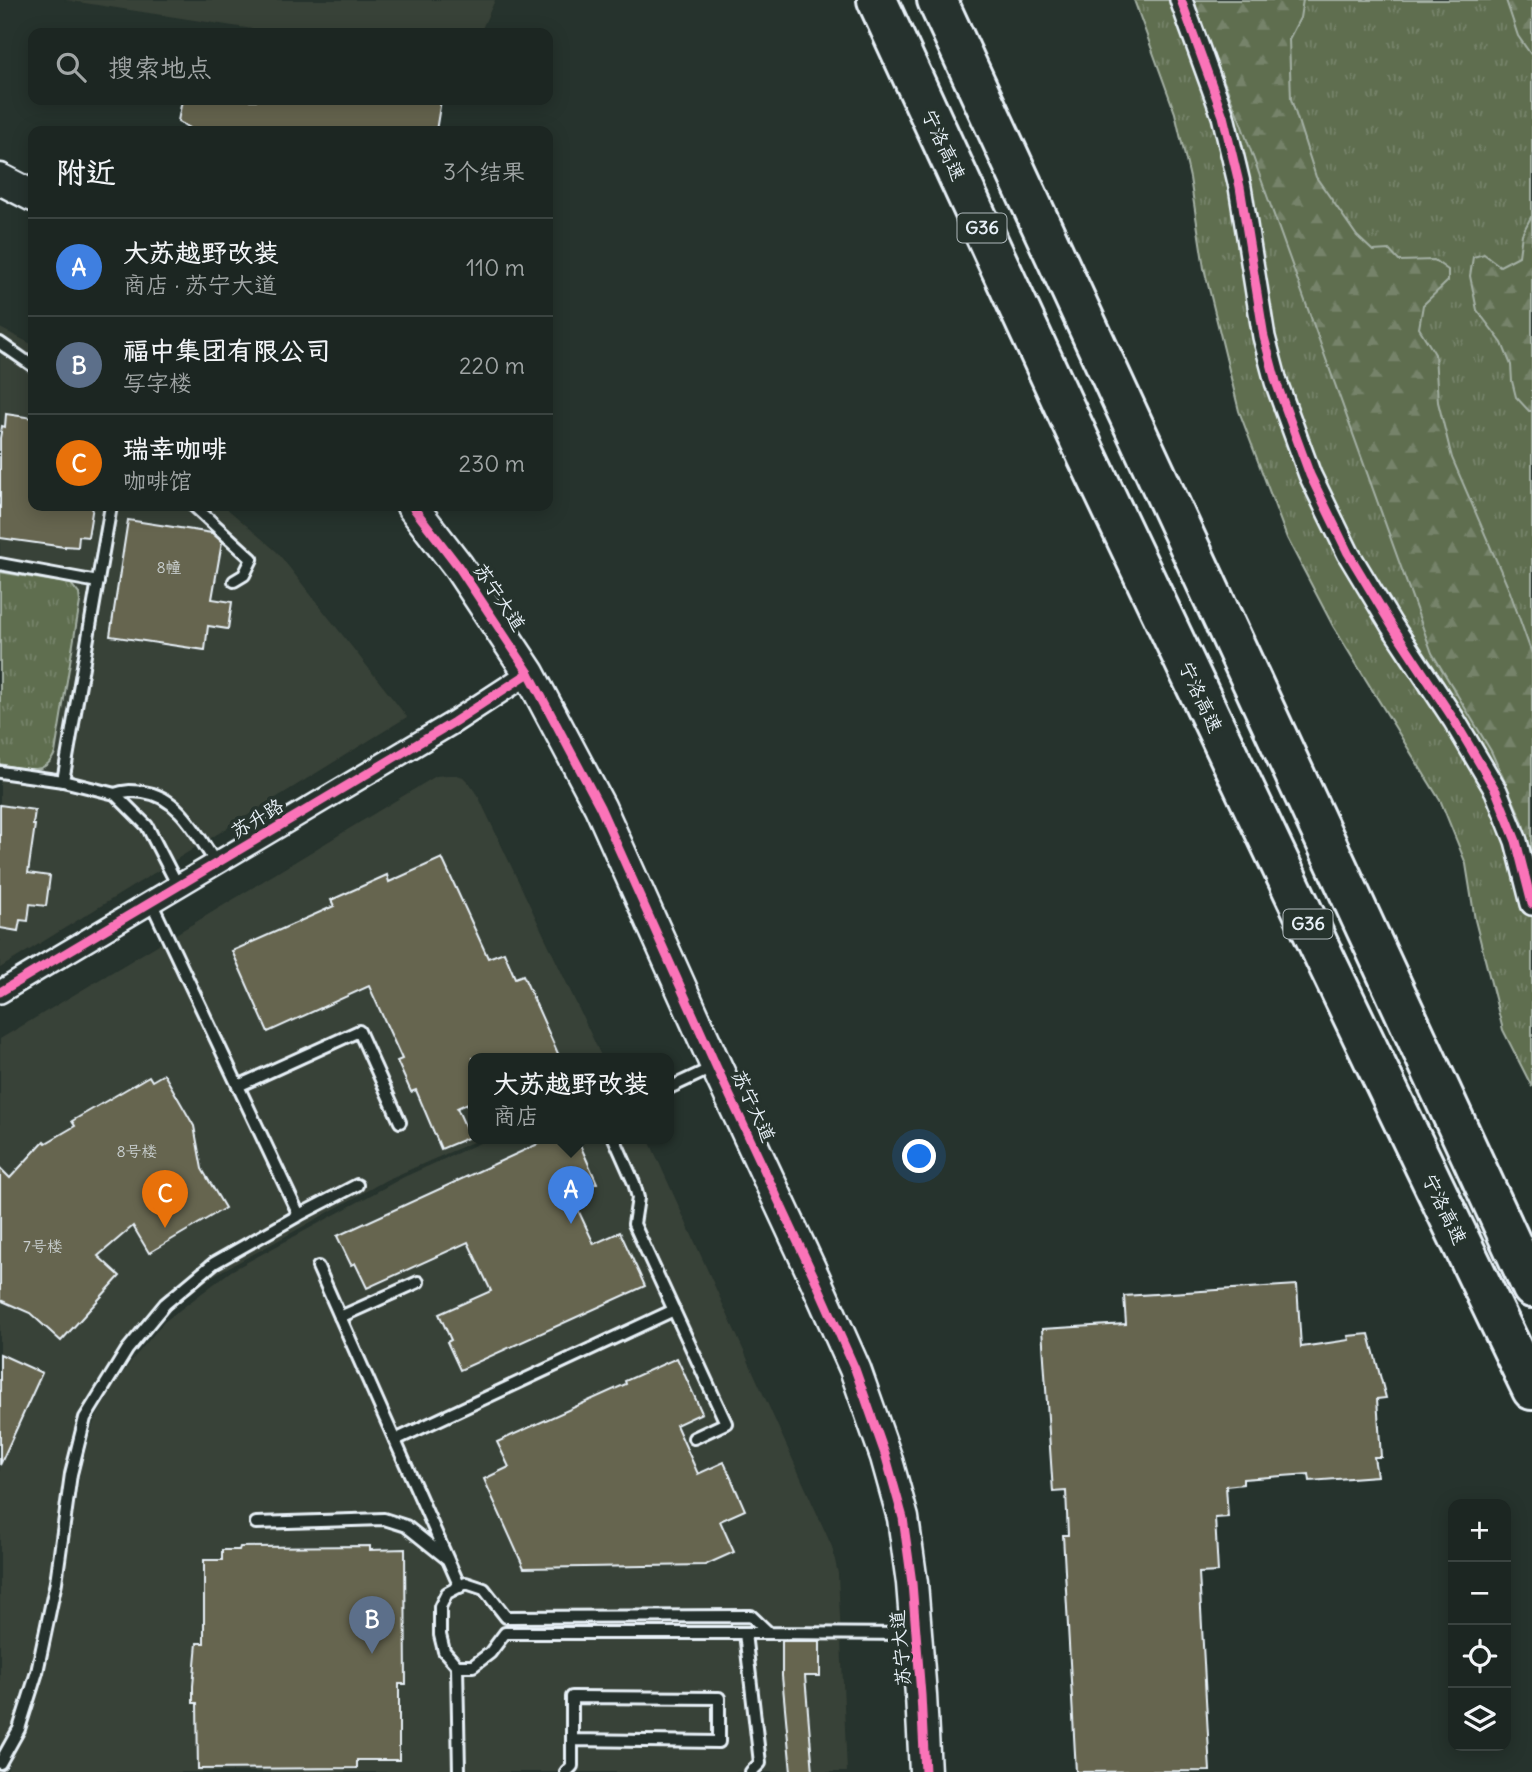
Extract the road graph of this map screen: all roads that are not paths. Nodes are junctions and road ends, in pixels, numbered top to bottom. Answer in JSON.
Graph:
{"nodes":[{"id":1,"x":877,"y":0,"type":"edge"},
{"id":2,"x":937,"y":0,"type":"edge"},
{"id":3,"x":1181,"y":0,"type":"edge"},
{"id":4,"x":0,"y":179,"type":"edge"},
{"id":5,"x":28,"y":193,"type":"edge"},
{"id":6,"x":0,"y":343,"type":"edge"},
{"id":7,"x":28,"y":363,"type":"edge"},
{"id":8,"x":110,"y":511,"type":"edge"},
{"id":9,"x":199,"y":511,"type":"edge"},
{"id":10,"x":416,"y":511,"type":"edge"},
{"id":11,"x":0,"y":564,"type":"edge"},
{"id":12,"x":234,"y":581,"type":"dead end"},
{"id":13,"x":98,"y":582,"type":"junction"},
{"id":14,"x":530,"y":673,"type":"junction"},
{"id":15,"x":0,"y":772,"type":"edge"},
{"id":16,"x":63,"y":781,"type":"junction"},
{"id":17,"x":115,"y":793,"type":"junction"},
{"id":18,"x":216,"y":863,"type":"junction"},
{"id":19,"x":178,"y":886,"type":"junction"},
{"id":20,"x":151,"y":902,"type":"junction"},
{"id":21,"x":1532,"y":904,"type":"edge"},
{"id":22,"x":0,"y":992,"type":"edge"},
{"id":23,"x":716,"y":1066,"type":"junction"},
{"id":24,"x":238,"y":1086,"type":"junction"},
{"id":25,"x":674,"y":1086,"type":"edge"},
{"id":26,"x":400,"y":1122,"type":"dead end"},
{"id":27,"x":617,"y":1144,"type":"edge"},
{"id":28,"x":357,"y":1185,"type":"dead end"},
{"id":29,"x":299,"y":1215,"type":"junction"},
{"id":30,"x":318,"y":1267,"type":"dead end"},
{"id":31,"x":418,"y":1282,"type":"dead end"},
{"id":32,"x":1532,"y":1288,"type":"edge"},
{"id":33,"x":674,"y":1310,"type":"junction"},
{"id":34,"x":340,"y":1317,"type":"junction"},
{"id":35,"x":1532,"y":1390,"type":"edge"},
{"id":36,"x":694,"y":1438,"type":"dead end"},
{"id":37,"x":395,"y":1440,"type":"junction"},
{"id":38,"x":256,"y":1523,"type":"dead end"},
{"id":39,"x":448,"y":1560,"type":"junction"},
{"id":40,"x":460,"y":1587,"type":"junction"},
{"id":41,"x":745,"y":1633,"type":"junction"},
{"id":42,"x":769,"y":1633,"type":"junction"},
{"id":43,"x":917,"y":1634,"type":"junction"},
{"id":44,"x":457,"y":1666,"type":"junction"},
{"id":45,"x":572,"y":1740,"type":"junction"},
{"id":46,"x":0,"y":1763,"type":"edge"},
{"id":47,"x":761,"y":1767,"type":"edge"},
{"id":48,"x":458,"y":1772,"type":"edge"},
{"id":49,"x":566,"y":1772,"type":"edge"},
{"id":50,"x":751,"y":1772,"type":"edge"},
{"id":51,"x":925,"y":1772,"type":"edge"}],
"edges":[{"from":1,"to":35,"type":"highway","name":"宁洛高速","number":"G36"},
{"from":2,"to":32,"type":"highway","number":"G36"},
{"from":3,"to":21,"type":"street"},
{"from":4,"to":5,"type":"street"},
{"from":6,"to":7,"type":"lane"},
{"from":8,"to":13,"type":"lane"},
{"from":9,"to":12,"type":"lane"},
{"from":10,"to":14,"type":"street","name":"苏宁大道"},
{"from":11,"to":13,"type":"lane"},
{"from":13,"to":16,"type":"lane"},
{"from":14,"to":18,"type":"street","name":"苏升路"},
{"from":14,"to":23,"type":"street","name":"苏宁大道"},
{"from":15,"to":16,"type":"lane"},
{"from":16,"to":17,"type":"lane"},
{"from":17,"to":18,"type":"lane"},
{"from":17,"to":19,"type":"lane"},
{"from":18,"to":19,"type":"street","name":"苏升路"},
{"from":19,"to":20,"type":"street","name":"苏升路"},
{"from":20,"to":22,"type":"street","name":"苏升路"},
{"from":20,"to":24,"type":"lane"},
{"from":23,"to":25,"type":"lane"},
{"from":23,"to":43,"type":"street","name":"苏宁大道"},
{"from":24,"to":26,"type":"lane"},
{"from":24,"to":29,"type":"lane"},
{"from":27,"to":33,"type":"lane"},
{"from":28,"to":29,"type":"lane"},
{"from":29,"to":46,"type":"lane"},
{"from":30,"to":34,"type":"lane"},
{"from":31,"to":34,"type":"lane"},
{"from":33,"to":36,"type":"lane"},
{"from":33,"to":37,"type":"lane"},
{"from":34,"to":37,"type":"lane"},
{"from":37,"to":39,"type":"lane"},
{"from":38,"to":39,"type":"lane"},
{"from":39,"to":40,"type":"lane"},
{"from":40,"to":42,"type":"lane"},
{"from":40,"to":44,"type":"lane"},
{"from":41,"to":42,"type":"lane"},
{"from":41,"to":44,"type":"lane"},
{"from":41,"to":47,"type":"lane"},
{"from":42,"to":43,"type":"lane"},
{"from":43,"to":51,"type":"street","name":"苏宁大道"},
{"from":44,"to":48,"type":"lane"},
{"from":45,"to":45,"type":"lane"},
{"from":45,"to":49,"type":"lane"},
{"from":47,"to":50,"type":"lane"}]}
